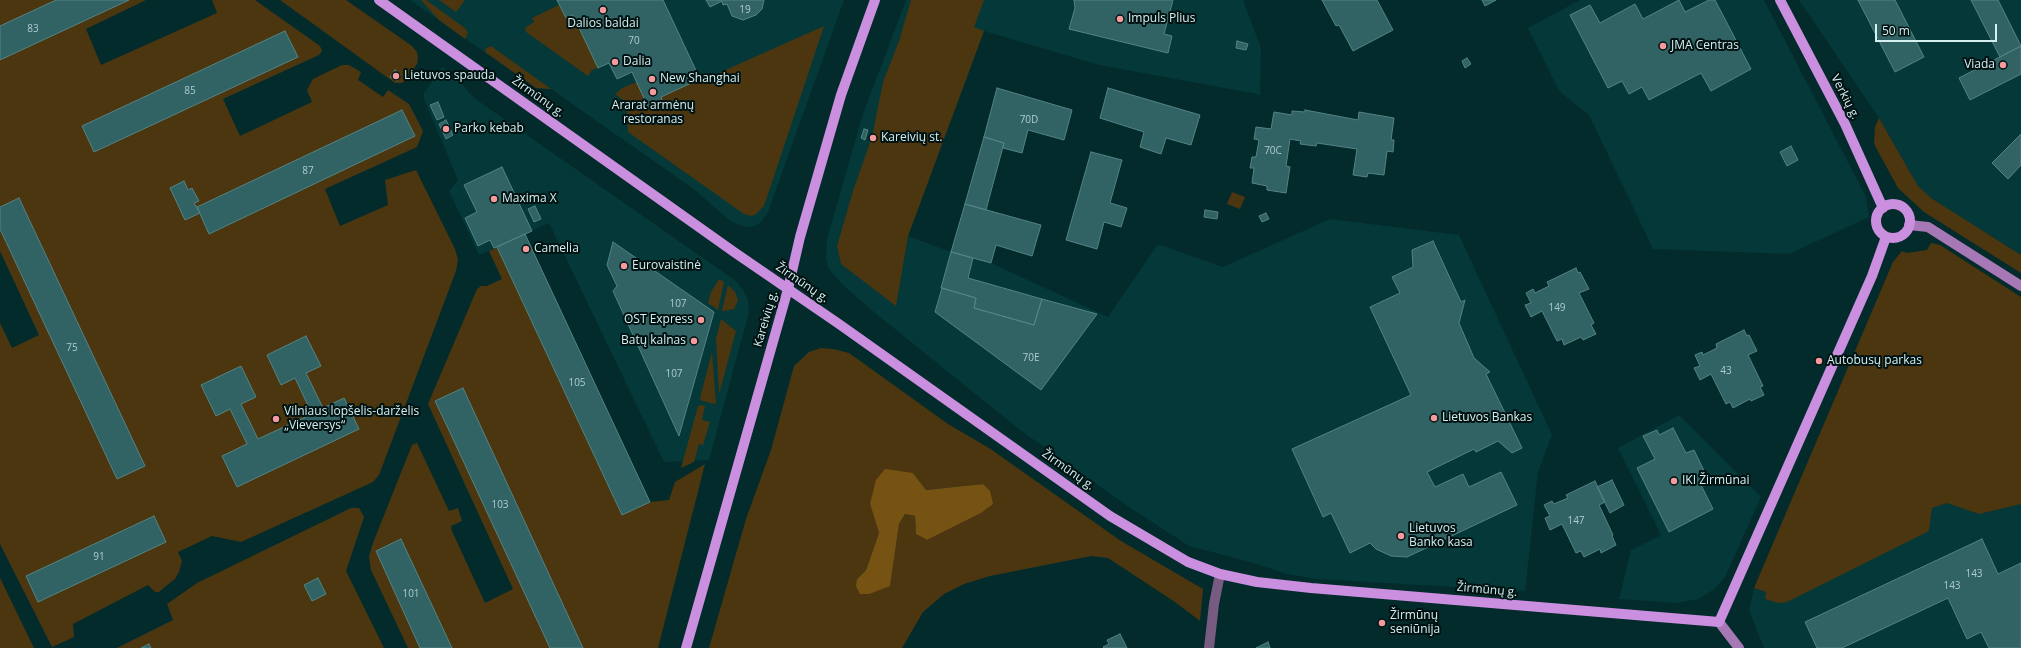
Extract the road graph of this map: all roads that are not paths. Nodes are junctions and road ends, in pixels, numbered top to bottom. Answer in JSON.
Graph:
{"nodes":[{"id":1,"x":379,"y":0,"type":"edge"},
{"id":2,"x":875,"y":0,"type":"edge"},
{"id":3,"x":1780,"y":0,"type":"edge"},
{"id":4,"x":1883,"y":208,"type":"junction"},
{"id":5,"x":1909,"y":225,"type":"junction"},
{"id":6,"x":1886,"y":237,"type":"junction"},
{"id":7,"x":2021,"y":286,"type":"edge"},
{"id":8,"x":788,"y":289,"type":"junction"},
{"id":9,"x":1220,"y":574,"type":"junction"},
{"id":10,"x":1719,"y":622,"type":"junction"},
{"id":11,"x":686,"y":648,"type":"edge"},
{"id":12,"x":1209,"y":648,"type":"edge"},
{"id":13,"x":1739,"y":648,"type":"edge"}],
"edges":[{"from":1,"to":8,"type":"main road","name":"Žirmūnų g."},
{"from":2,"to":8,"type":"main road","name":"Kareivių g."},
{"from":3,"to":4,"type":"main road","name":"Verkių g."},
{"from":4,"to":5,"type":"main road"},
{"from":4,"to":6,"type":"main road"},
{"from":5,"to":6,"type":"main road"},
{"from":5,"to":7,"type":"main road"},
{"from":6,"to":10,"type":"main road"},
{"from":8,"to":9,"type":"main road","name":"Žirmūnų g."},
{"from":8,"to":11,"type":"main road","name":"Kareivių g."},
{"from":9,"to":10,"type":"main road","name":"Žirmūnų g."},
{"from":9,"to":12,"type":"street"},
{"from":10,"to":13,"type":"main road"}]}
